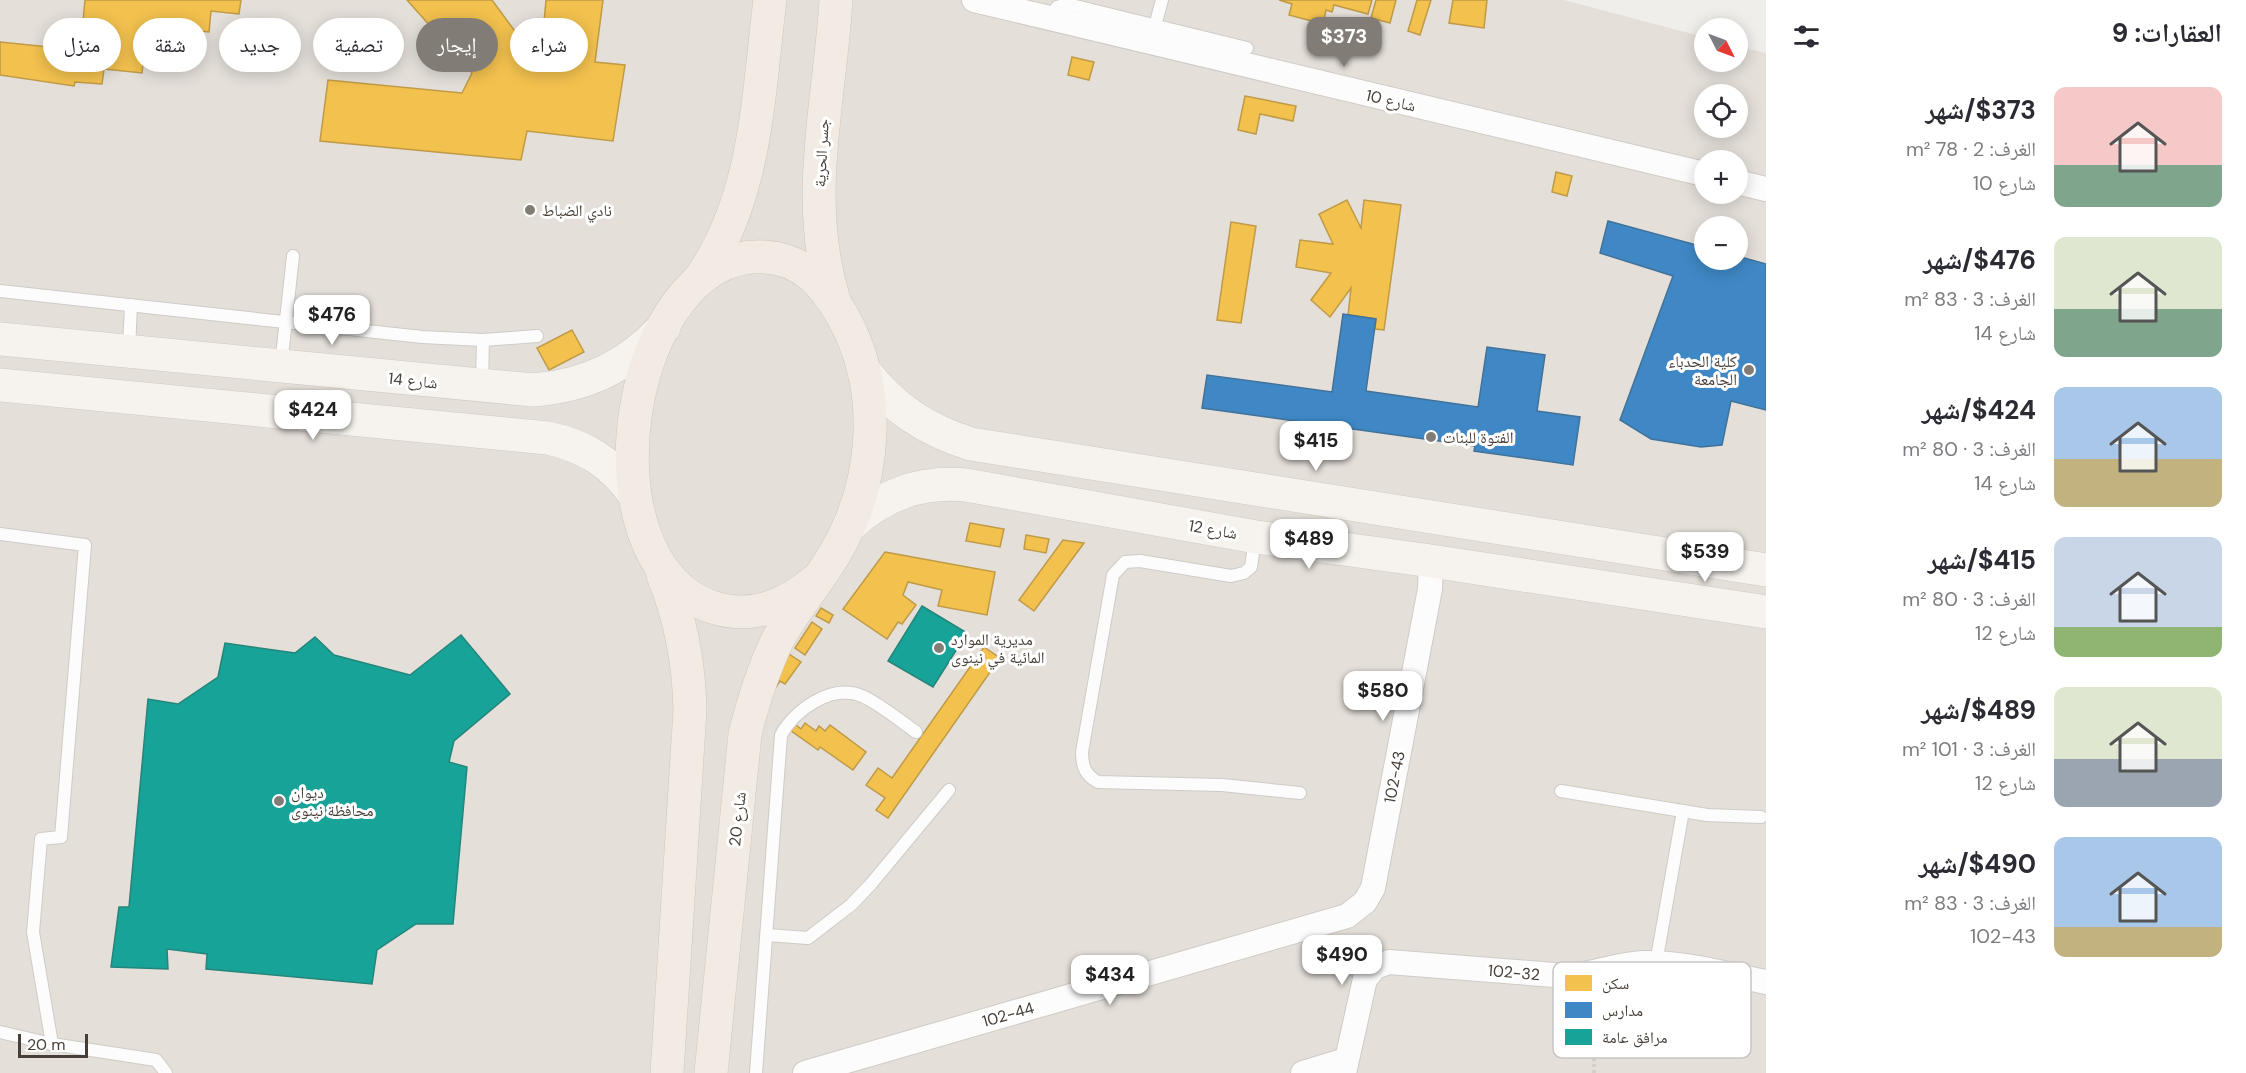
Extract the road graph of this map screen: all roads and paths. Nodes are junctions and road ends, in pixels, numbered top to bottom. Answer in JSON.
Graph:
{"nodes":[{"id":1,"x":770,"y":0,"type":"edge"},
{"id":2,"x":836,"y":0,"type":"edge"},
{"id":3,"x":974,"y":0,"type":"edge"},
{"id":4,"x":1162,"y":0,"type":"edge"},
{"id":5,"x":1050,"y":19,"type":"junction"},
{"id":6,"x":1155,"y":26,"type":"junction"},
{"id":7,"x":1247,"y":48,"type":"dead end"},
{"id":8,"x":1694,"y":172,"type":"edge"},
{"id":9,"x":1748,"y":185,"type":"edge"},
{"id":10,"x":1766,"y":189,"type":"edge"},
{"id":11,"x":293,"y":256,"type":"dead end"},
{"id":12,"x":699,"y":280,"type":"junction"},
{"id":13,"x":0,"y":291,"type":"edge"},
{"id":14,"x":836,"y":304,"type":"junction"},
{"id":15,"x":130,"y":305,"type":"junction"},
{"id":16,"x":285,"y":321,"type":"junction"},
{"id":17,"x":664,"y":327,"type":"junction"},
{"id":18,"x":537,"y":336,"type":"dead end"},
{"id":19,"x":0,"y":339,"type":"edge"},
{"id":20,"x":483,"y":340,"type":"junction"},
{"id":21,"x":129,"y":352,"type":"junction"},
{"id":22,"x":281,"y":366,"type":"junction"},
{"id":23,"x":864,"y":371,"type":"junction"},
{"id":24,"x":0,"y":385,"type":"edge"},
{"id":25,"x":482,"y":387,"type":"junction"},
{"id":26,"x":634,"y":494,"type":"junction"},
{"id":27,"x":849,"y":526,"type":"junction"},
{"id":28,"x":0,"y":534,"type":"edge"},
{"id":29,"x":1256,"y":537,"type":"junction"},
{"id":30,"x":1431,"y":561,"type":"junction"},
{"id":31,"x":1733,"y":565,"type":"junction"},
{"id":32,"x":661,"y":570,"type":"junction"},
{"id":33,"x":1766,"y":570,"type":"edge"},
{"id":34,"x":815,"y":581,"type":"junction"},
{"id":35,"x":1728,"y":606,"type":"junction"},
{"id":36,"x":1766,"y":612,"type":"edge"},
{"id":37,"x":916,"y":732,"type":"dead end"},
{"id":38,"x":949,"y":790,"type":"dead end"},
{"id":39,"x":1562,"y":791,"type":"dead end"},
{"id":40,"x":1300,"y":793,"type":"dead end"},
{"id":41,"x":1683,"y":811,"type":"junction"},
{"id":42,"x":1761,"y":817,"type":"dead end"},
{"id":43,"x":1373,"y":888,"type":"joint"},
{"id":44,"x":767,"y":935,"type":"junction"},
{"id":45,"x":1656,"y":962,"type":"edge"},
{"id":46,"x":1553,"y":975,"type":"edge"},
{"id":47,"x":1751,"y":979,"type":"edge"},
{"id":48,"x":1766,"y":982,"type":"edge"},
{"id":49,"x":0,"y":1032,"type":"edge"},
{"id":50,"x":52,"y":1044,"type":"junction"},
{"id":51,"x":1345,"y":1066,"type":"edge"},
{"id":52,"x":166,"y":1073,"type":"edge"},
{"id":53,"x":667,"y":1073,"type":"edge"},
{"id":54,"x":711,"y":1073,"type":"edge"},
{"id":55,"x":756,"y":1073,"type":"edge"},
{"id":56,"x":805,"y":1073,"type":"edge"},
{"id":57,"x":1303,"y":1073,"type":"edge"}],
"edges":[{"from":1,"to":12,"type":"main road"},
{"from":2,"to":14,"type":"main road","name":"جسر الحرية"},
{"from":3,"to":5,"type":"street","name":"شارع 10"},
{"from":4,"to":6,"type":"lane"},
{"from":5,"to":6,"type":"lane"},
{"from":5,"to":8,"type":"street","name":"شارع 10"},
{"from":6,"to":7,"type":"lane"},
{"from":9,"to":10,"type":"street"},
{"from":11,"to":16,"type":"lane"},
{"from":12,"to":14,"type":"main road"},
{"from":12,"to":17,"type":"main road"},
{"from":13,"to":15,"type":"lane"},
{"from":14,"to":23,"type":"main road"},
{"from":15,"to":16,"type":"lane"},
{"from":15,"to":21,"type":"lane"},
{"from":16,"to":20,"type":"lane"},
{"from":16,"to":22,"type":"lane"},
{"from":17,"to":25,"type":"street","name":"شارع 14"},
{"from":17,"to":26,"type":"main road"},
{"from":18,"to":20,"type":"lane"},
{"from":19,"to":21,"type":"street","name":"شارع 14"},
{"from":20,"to":25,"type":"lane"},
{"from":21,"to":22,"type":"street","name":"شارع 14"},
{"from":22,"to":25,"type":"street","name":"شارع 14"},
{"from":23,"to":27,"type":"main road"},
{"from":23,"to":31,"type":"street"},
{"from":24,"to":26,"type":"street"},
{"from":26,"to":32,"type":"main road"},
{"from":27,"to":29,"type":"street","name":"شارع 12"},
{"from":27,"to":34,"type":"main road"},
{"from":28,"to":50,"type":"lane"},
{"from":29,"to":30,"type":"street","name":"شارع 12"},
{"from":29,"to":40,"type":"lane"},
{"from":30,"to":35,"type":"street","name":"شارع 12"},
{"from":30,"to":43,"type":"street","name":"102-43"},
{"from":31,"to":33,"type":"street"},
{"from":31,"to":35,"type":"street"},
{"from":32,"to":34,"type":"main road"},
{"from":32,"to":53,"type":"main road"},
{"from":34,"to":54,"type":"main road","name":"شارع 20"},
{"from":35,"to":36,"type":"street","name":"شارع 12"},
{"from":37,"to":44,"type":"lane"},
{"from":38,"to":44,"type":"lane"},
{"from":39,"to":41,"type":"lane"},
{"from":41,"to":42,"type":"lane"},
{"from":41,"to":45,"type":"lane"},
{"from":43,"to":56,"type":"street","name":"102-44"},
{"from":44,"to":55,"type":"lane"},
{"from":46,"to":51,"type":"street","name":"102-32"},
{"from":47,"to":48,"type":"street","name":"102-32"},
{"from":49,"to":50,"type":"lane"},
{"from":50,"to":52,"type":"lane"},
{"from":51,"to":57,"type":"street"}]}
